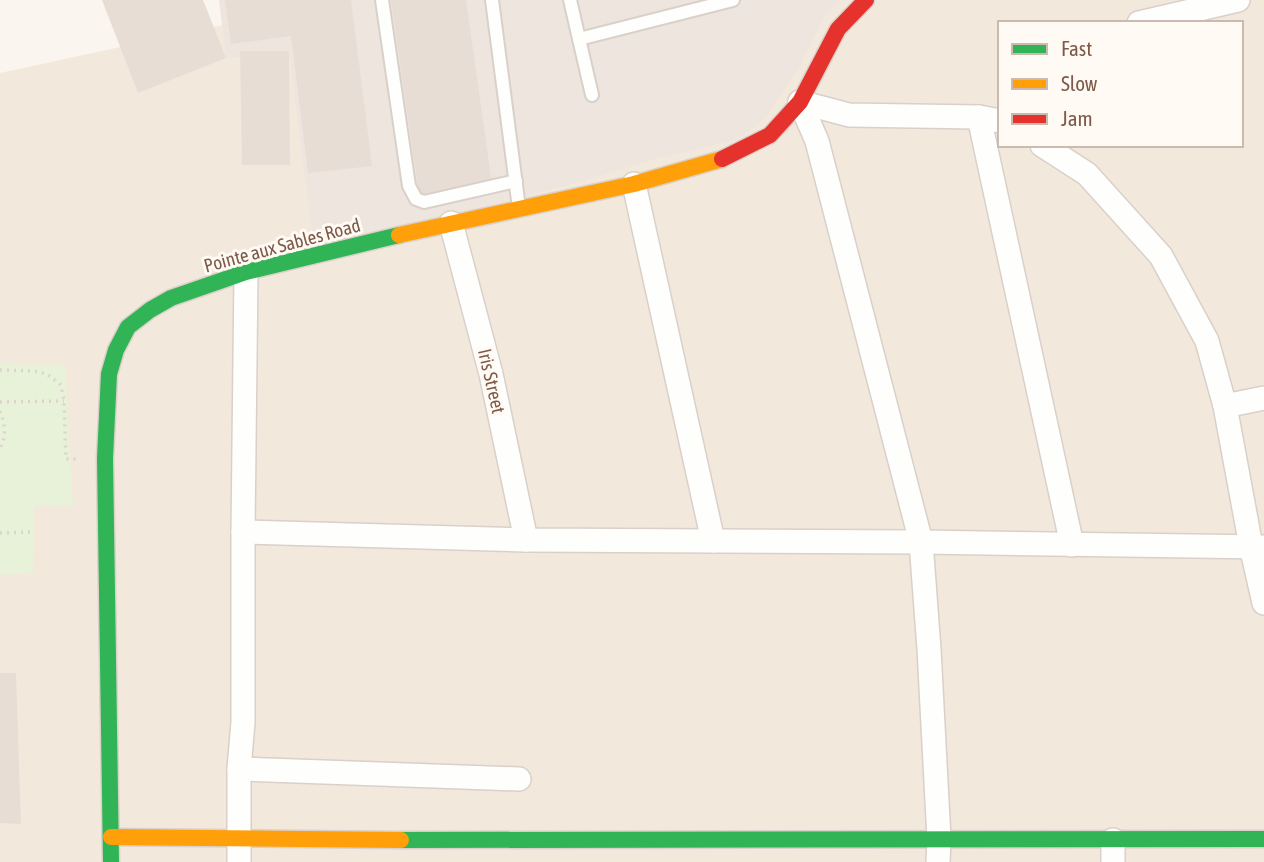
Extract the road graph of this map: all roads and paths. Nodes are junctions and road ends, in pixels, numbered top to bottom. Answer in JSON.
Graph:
{"nodes":[{"id":1,"x":382,"y":0,"type":"edge"},
{"id":2,"x":492,"y":0,"type":"edge"},
{"id":3,"x":570,"y":0,"type":"edge"},
{"id":4,"x":733,"y":0,"type":"edge"},
{"id":5,"x":866,"y":0,"type":"edge"},
{"id":6,"x":1238,"y":0,"type":"edge"},
{"id":7,"x":709,"y":3,"type":"edge"},
{"id":8,"x":1148,"y":21,"type":"edge"},
{"id":9,"x":579,"y":39,"type":"junction"},
{"id":10,"x":592,"y":95,"type":"dead end"},
{"id":11,"x":800,"y":102,"type":"junction"},
{"id":12,"x":990,"y":119,"type":"edge"},
{"id":13,"x":1045,"y":147,"type":"edge"},
{"id":14,"x":516,"y":181,"type":"junction"},
{"id":15,"x":634,"y":184,"type":"junction"},
{"id":16,"x":519,"y":209,"type":"junction"},
{"id":17,"x":452,"y":223,"type":"junction"},
{"id":18,"x":246,"y":272,"type":"junction"},
{"id":19,"x":0,"y":370,"type":"edge"},
{"id":20,"x":1264,"y":397,"type":"edge"},
{"id":21,"x":64,"y":401,"type":"junction"},
{"id":22,"x":0,"y":402,"type":"edge"},
{"id":23,"x":1225,"y":406,"type":"junction"},
{"id":24,"x":0,"y":411,"type":"edge"},
{"id":25,"x":0,"y":448,"type":"edge"},
{"id":26,"x":105,"y":458,"type":"junction"},
{"id":27,"x":33,"y":532,"type":"dead end"},
{"id":28,"x":243,"y":532,"type":"junction"},
{"id":29,"x":0,"y":533,"type":"edge"},
{"id":30,"x":526,"y":540,"type":"junction"},
{"id":31,"x":713,"y":541,"type":"junction"},
{"id":32,"x":921,"y":542,"type":"junction"},
{"id":33,"x":1072,"y":545,"type":"junction"},
{"id":34,"x":1258,"y":547,"type":"edge"},
{"id":35,"x":1264,"y":603,"type":"edge"},
{"id":36,"x":239,"y":769,"type":"junction"},
{"id":37,"x":520,"y":779,"type":"dead end"},
{"id":38,"x":111,"y":837,"type":"junction"},
{"id":39,"x":239,"y":839,"type":"junction"},
{"id":40,"x":1264,"y":839,"type":"edge"},
{"id":41,"x":701,"y":851,"type":"edge"},
{"id":42,"x":939,"y":851,"type":"edge"},
{"id":43,"x":1113,"y":851,"type":"edge"},
{"id":44,"x":463,"y":852,"type":"edge"},
{"id":45,"x":111,"y":862,"type":"edge"},
{"id":46,"x":239,"y":862,"type":"edge"}],
"edges":[{"from":1,"to":14,"type":"lane"},
{"from":2,"to":14,"type":"lane"},
{"from":3,"to":9,"type":"lane"},
{"from":4,"to":7,"type":"lane"},
{"from":5,"to":11,"type":"main road","name":"Pointe aux Sables Road"},
{"from":6,"to":8,"type":"street"},
{"from":7,"to":9,"type":"lane"},
{"from":9,"to":10,"type":"lane"},
{"from":11,"to":12,"type":"street"},
{"from":11,"to":15,"type":"main road","name":"Pointe aux Sables Road"},
{"from":11,"to":32,"type":"street"},
{"from":12,"to":33,"type":"street"},
{"from":13,"to":23,"type":"street"},
{"from":14,"to":16,"type":"lane"},
{"from":15,"to":16,"type":"main road","name":"Pointe aux Sables Road"},
{"from":15,"to":31,"type":"street"},
{"from":16,"to":17,"type":"main road","name":"Pointe aux Sables Road"},
{"from":17,"to":18,"type":"main road","name":"Pointe aux Sables Road"},
{"from":17,"to":30,"type":"street","name":"Iris Street"},
{"from":18,"to":26,"type":"main road","name":"Pointe aux Sables Road"},
{"from":18,"to":28,"type":"street"},
{"from":19,"to":21,"type":"path"},
{"from":20,"to":23,"type":"street"},
{"from":21,"to":22,"type":"path"},
{"from":21,"to":26,"type":"path"},
{"from":23,"to":34,"type":"street"},
{"from":24,"to":25,"type":"path"},
{"from":26,"to":38,"type":"main road","name":"Pointe aux Sables Road"},
{"from":27,"to":29,"type":"path"},
{"from":28,"to":30,"type":"street"},
{"from":28,"to":36,"type":"street"},
{"from":30,"to":31,"type":"street"},
{"from":31,"to":32,"type":"street"},
{"from":32,"to":33,"type":"street"},
{"from":32,"to":42,"type":"street"},
{"from":33,"to":34,"type":"street"},
{"from":34,"to":35,"type":"street"},
{"from":36,"to":37,"type":"street"},
{"from":36,"to":39,"type":"street"},
{"from":38,"to":39,"type":"main road"},
{"from":38,"to":45,"type":"main road","name":"Pointe aux Sables Road"},
{"from":39,"to":44,"type":"main road"},
{"from":39,"to":46,"type":"street"},
{"from":40,"to":43,"type":"main road"},
{"from":41,"to":42,"type":"main road"},
{"from":41,"to":44,"type":"main road"},
{"from":42,"to":43,"type":"main road"}]}
